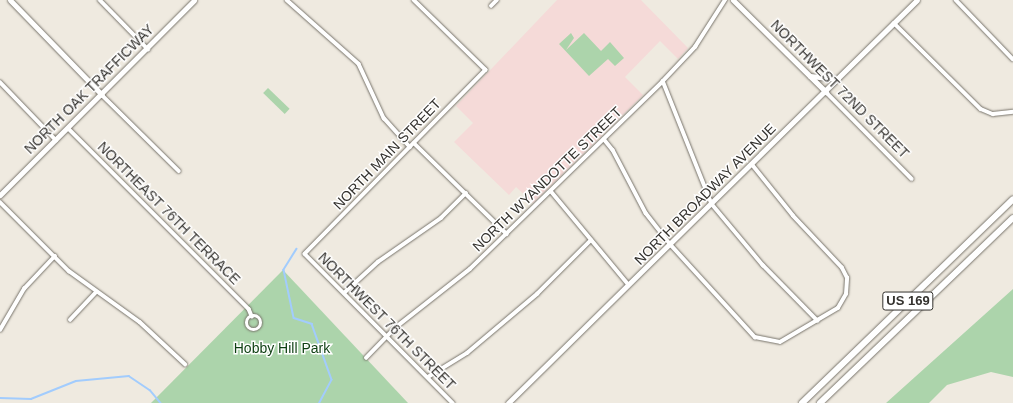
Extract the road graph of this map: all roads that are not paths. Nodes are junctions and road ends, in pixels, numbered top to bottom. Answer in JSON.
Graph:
{"nodes":[{"id":1,"x":10,"y":0,"type":"edge"},
{"id":2,"x":100,"y":0,"type":"edge"},
{"id":3,"x":194,"y":0,"type":"edge"},
{"id":4,"x":287,"y":0,"type":"edge"},
{"id":5,"x":414,"y":0,"type":"edge"},
{"id":6,"x":497,"y":0,"type":"edge"},
{"id":7,"x":725,"y":0,"type":"edge"},
{"id":8,"x":733,"y":0,"type":"edge"},
{"id":9,"x":917,"y":0,"type":"edge"},
{"id":10,"x":956,"y":0,"type":"edge"},
{"id":11,"x":491,"y":6,"type":"dead end"},
{"id":12,"x":894,"y":23,"type":"junction"},
{"id":13,"x":148,"y":49,"type":"junction"},
{"id":14,"x":1013,"y":59,"type":"edge"},
{"id":15,"x":810,"y":75,"type":"junction"},
{"id":16,"x":838,"y":79,"type":"junction"},
{"id":17,"x":663,"y":81,"type":"junction"},
{"id":18,"x":0,"y":82,"type":"edge"},
{"id":19,"x":826,"y":92,"type":"junction"},
{"id":20,"x":102,"y":95,"type":"junction"},
{"id":21,"x":1013,"y":112,"type":"edge"},
{"id":22,"x":68,"y":128,"type":"junction"},
{"id":23,"x":604,"y":139,"type":"junction"},
{"id":24,"x":56,"y":140,"type":"junction"},
{"id":25,"x":414,"y":143,"type":"junction"},
{"id":26,"x":410,"y":147,"type":"junction"},
{"id":27,"x":752,"y":164,"type":"junction"},
{"id":28,"x":180,"y":171,"type":"dead end"},
{"id":29,"x":912,"y":179,"type":"dead end"},
{"id":30,"x":551,"y":191,"type":"junction"},
{"id":31,"x":466,"y":193,"type":"junction"},
{"id":32,"x":0,"y":195,"type":"edge"},
{"id":33,"x":1013,"y":199,"type":"edge"},
{"id":34,"x":0,"y":202,"type":"edge"},
{"id":35,"x":712,"y":204,"type":"junction"},
{"id":36,"x":1013,"y":218,"type":"edge"},
{"id":37,"x":507,"y":234,"type":"junction"},
{"id":38,"x":590,"y":240,"type":"junction"},
{"id":39,"x":671,"y":245,"type":"junction"},
{"id":40,"x":304,"y":254,"type":"joint"},
{"id":41,"x":55,"y":256,"type":"junction"},
{"id":42,"x":629,"y":286,"type":"junction"},
{"id":43,"x":96,"y":292,"type":"junction"},
{"id":44,"x":344,"y":293,"type":"junction"},
{"id":45,"x":252,"y":316,"type":"junction"},
{"id":46,"x":70,"y":320,"type":"dead end"},
{"id":47,"x":818,"y":321,"type":"junction"},
{"id":48,"x":0,"y":330,"type":"edge"},
{"id":49,"x":387,"y":337,"type":"junction"},
{"id":50,"x":366,"y":358,"type":"dead end"},
{"id":51,"x":185,"y":364,"type":"dead end"},
{"id":52,"x":428,"y":377,"type":"junction"},
{"id":53,"x":453,"y":403,"type":"edge"},
{"id":54,"x":508,"y":403,"type":"edge"},
{"id":55,"x":802,"y":403,"type":"edge"},
{"id":56,"x":820,"y":403,"type":"edge"}],
"edges":[{"from":1,"to":20,"type":"street"},
{"from":2,"to":13,"type":"street"},
{"from":3,"to":13,"type":"street","name":"NORTH OAK TRAFFICWAY"},
{"from":4,"to":26,"type":"street"},
{"from":5,"to":25,"type":"street","name":"NORTH MAIN STREET"},
{"from":6,"to":11,"type":"street"},
{"from":7,"to":17,"type":"street","name":"NORTH WYANDOTTE STREET"},
{"from":8,"to":15,"type":"street","name":"NORTHWEST 72ND STREET"},
{"from":9,"to":12,"type":"street","name":"NORTH BROADWAY AVENUE"},
{"from":10,"to":14,"type":"street"},
{"from":12,"to":16,"type":"street","name":"NORTH BROADWAY AVENUE"},
{"from":12,"to":21,"type":"street"},
{"from":13,"to":20,"type":"street","name":"NORTH OAK TRAFFICWAY"},
{"from":15,"to":16,"type":"street"},
{"from":15,"to":19,"type":"street","name":"NORTHWEST 72ND STREET"},
{"from":16,"to":19,"type":"street","name":"NORTH BROADWAY AVENUE"},
{"from":17,"to":23,"type":"street","name":"NORTH WYANDOTTE STREET"},
{"from":17,"to":35,"type":"street"},
{"from":18,"to":24,"type":"street"},
{"from":19,"to":27,"type":"street","name":"NORTH BROADWAY AVENUE"},
{"from":19,"to":29,"type":"street","name":"NORTHWEST 72ND STREET"},
{"from":20,"to":22,"type":"street","name":"NORTH OAK TRAFFICWAY"},
{"from":20,"to":28,"type":"street"},
{"from":22,"to":24,"type":"street","name":"NORTH OAK TRAFFICWAY"},
{"from":22,"to":45,"type":"street","name":"NORTHEAST 76TH TERRACE"},
{"from":23,"to":30,"type":"street","name":"NORTH WYANDOTTE STREET"},
{"from":23,"to":39,"type":"street"},
{"from":24,"to":32,"type":"street","name":"NORTH OAK TRAFFICWAY"},
{"from":25,"to":26,"type":"street","name":"NORTH MAIN STREET"},
{"from":25,"to":31,"type":"street"},
{"from":26,"to":40,"type":"street","name":"NORTH MAIN STREET"},
{"from":27,"to":35,"type":"street","name":"NORTH BROADWAY AVENUE"},
{"from":27,"to":47,"type":"street"},
{"from":30,"to":37,"type":"street","name":"NORTH WYANDOTTE STREET"},
{"from":30,"to":38,"type":"street"},
{"from":31,"to":37,"type":"street"},
{"from":31,"to":44,"type":"street"},
{"from":33,"to":55,"type":"highway","number":"US 169"},
{"from":34,"to":41,"type":"street"},
{"from":35,"to":39,"type":"street","name":"NORTH BROADWAY AVENUE"},
{"from":35,"to":47,"type":"street"},
{"from":36,"to":56,"type":"highway","number":"US 169"},
{"from":37,"to":49,"type":"street","name":"NORTH WYANDOTTE STREET"},
{"from":38,"to":42,"type":"street"},
{"from":38,"to":52,"type":"street"},
{"from":39,"to":42,"type":"street","name":"NORTH BROADWAY AVENUE"},
{"from":39,"to":47,"type":"street"},
{"from":40,"to":44,"type":"street","name":"NORTHWEST 76TH STREET"},
{"from":41,"to":43,"type":"street"},
{"from":41,"to":48,"type":"street"},
{"from":42,"to":54,"type":"street","name":"NORTH BROADWAY AVENUE"},
{"from":43,"to":46,"type":"street"},
{"from":43,"to":51,"type":"street"},
{"from":44,"to":49,"type":"street","name":"NORTHWEST 76TH STREET"},
{"from":45,"to":45,"type":"street"},
{"from":49,"to":50,"type":"street","name":"NORTH WYANDOTTE STREET"},
{"from":49,"to":52,"type":"street","name":"NORTHWEST 76TH STREET"},
{"from":52,"to":53,"type":"street","name":"NORTHWEST 76TH STREET"}]}
